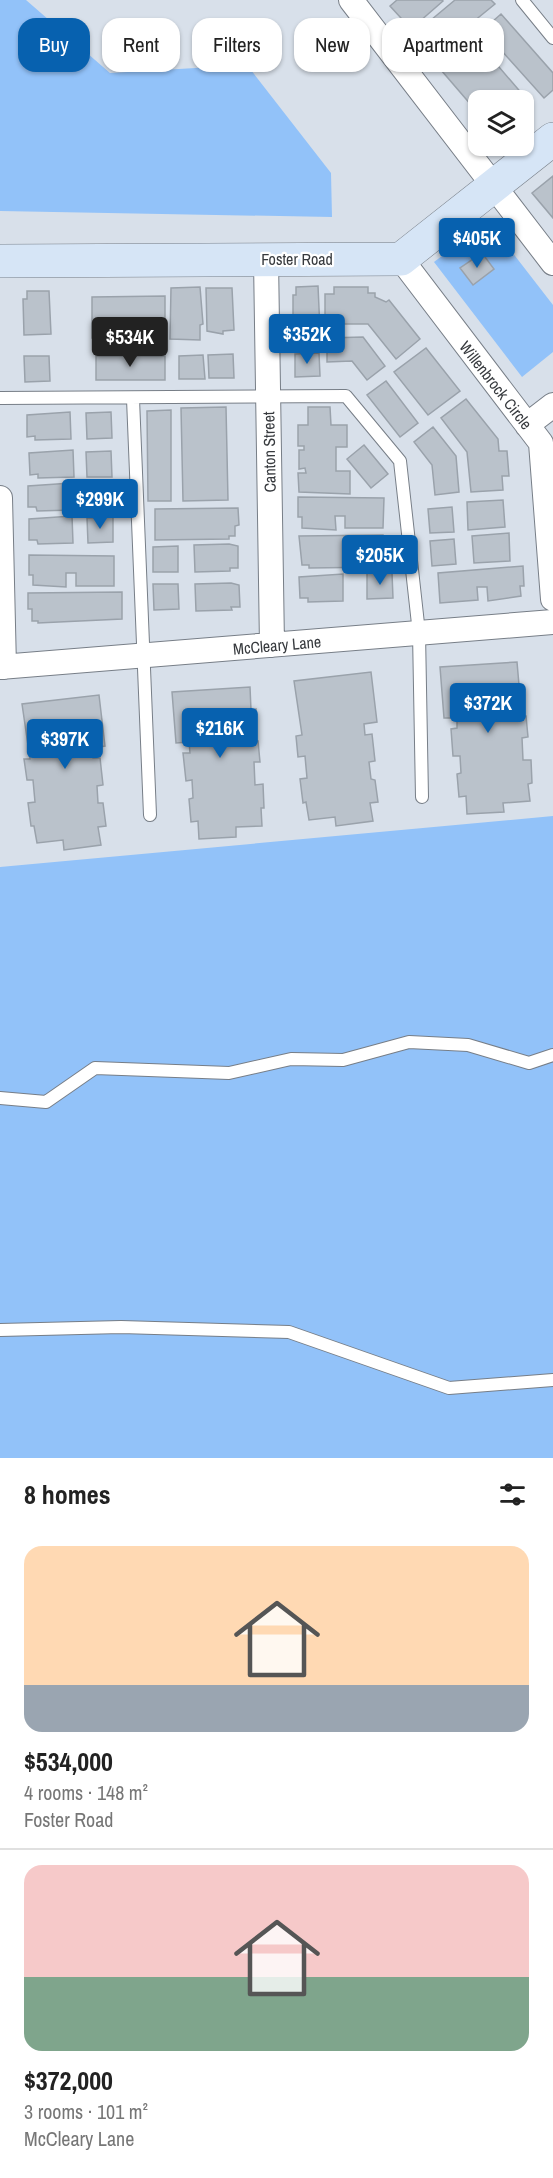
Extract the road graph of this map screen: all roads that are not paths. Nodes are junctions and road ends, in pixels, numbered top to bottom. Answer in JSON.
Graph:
{"nodes":[{"id":1,"x":351,"y":0,"type":"edge"},
{"id":2,"x":522,"y":0,"type":"edge"},
{"id":3,"x":553,"y":38,"type":"edge"},
{"id":4,"x":553,"y":139,"type":"edge"},
{"id":5,"x":495,"y":186,"type":"junction"},
{"id":6,"x":401,"y":259,"type":"junction"},
{"id":7,"x":266,"y":260,"type":"junction"},
{"id":8,"x":0,"y":261,"type":"edge"},
{"id":9,"x":553,"y":264,"type":"edge"},
{"id":10,"x":268,"y":397,"type":"junction"},
{"id":11,"x":0,"y":398,"type":"edge"},
{"id":12,"x":133,"y":399,"type":"junction"},
{"id":13,"x":553,"y":405,"type":"edge"},
{"id":14,"x":527,"y":425,"type":"junction"},
{"id":15,"x":0,"y":498,"type":"edge"},
{"id":16,"x":553,"y":599,"type":"edge"},
{"id":17,"x":553,"y":622,"type":"edge"},
{"id":18,"x":419,"y":633,"type":"junction"},
{"id":19,"x":272,"y":645,"type":"junction"},
{"id":20,"x":143,"y":656,"type":"junction"},
{"id":21,"x":2,"y":667,"type":"edge"},
{"id":22,"x":422,"y":797,"type":"dead end"},
{"id":23,"x":150,"y":815,"type":"dead end"},
{"id":24,"x":553,"y":1055,"type":"edge"},
{"id":25,"x":0,"y":1098,"type":"edge"},
{"id":26,"x":0,"y":1330,"type":"edge"},
{"id":27,"x":553,"y":1380,"type":"edge"}],
"edges":[{"from":1,"to":5,"type":"street"},
{"from":2,"to":3,"type":"lane"},
{"from":4,"to":5,"type":"street"},
{"from":5,"to":6,"type":"street"},
{"from":5,"to":9,"type":"street"},
{"from":6,"to":7,"type":"street","name":"Foster Road"},
{"from":6,"to":14,"type":"street","name":"Willenbrock Circle"},
{"from":7,"to":8,"type":"street","name":"Foster Road"},
{"from":7,"to":10,"type":"street","name":"Canton Street"},
{"from":10,"to":12,"type":"lane"},
{"from":10,"to":18,"type":"lane"},
{"from":10,"to":19,"type":"street","name":"Canton Street"},
{"from":11,"to":12,"type":"lane"},
{"from":12,"to":20,"type":"lane"},
{"from":13,"to":14,"type":"street"},
{"from":14,"to":16,"type":"street","name":"Willenbrock Circle"},
{"from":15,"to":21,"type":"street"},
{"from":17,"to":18,"type":"street","name":"McCleary Lane"},
{"from":18,"to":19,"type":"street","name":"McCleary Lane"},
{"from":18,"to":22,"type":"lane"},
{"from":19,"to":20,"type":"street","name":"McCleary Lane"},
{"from":20,"to":21,"type":"street","name":"McCleary Lane"},
{"from":20,"to":23,"type":"lane"},
{"from":24,"to":25,"type":"lane"},
{"from":26,"to":27,"type":"lane"}]}
